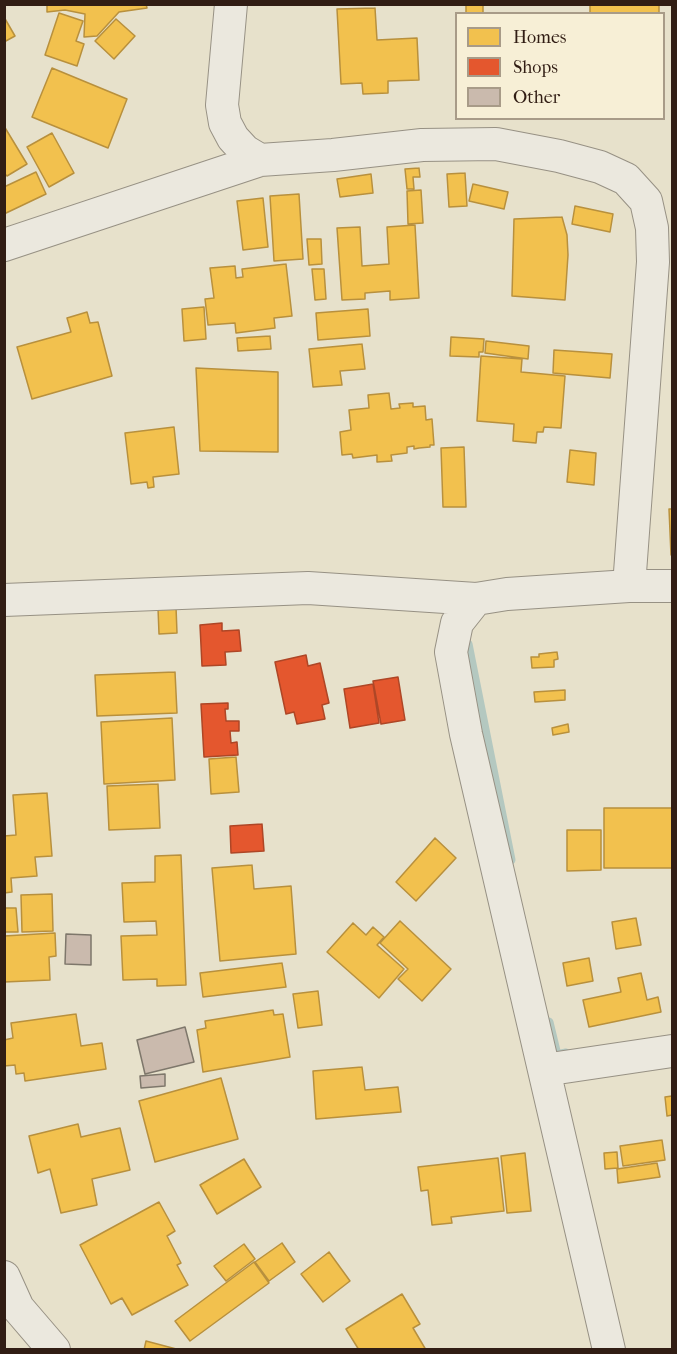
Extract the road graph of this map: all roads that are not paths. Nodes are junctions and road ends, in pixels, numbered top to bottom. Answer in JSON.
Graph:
{"nodes":[{"id":1,"x":231,"y":4,"type":"edge"},
{"id":2,"x":261,"y":160,"type":"junction"},
{"id":3,"x":4,"y":245,"type":"edge"},
{"id":4,"x":629,"y":586,"type":"junction"},
{"id":5,"x":672,"y":586,"type":"edge"},
{"id":6,"x":477,"y":599,"type":"junction"},
{"id":7,"x":4,"y":600,"type":"edge"},
{"id":8,"x":672,"y":1051,"type":"edge"},
{"id":9,"x":544,"y":1070,"type":"junction"},
{"id":10,"x":4,"y":1277,"type":"edge"},
{"id":11,"x":54,"y":1350,"type":"edge"},
{"id":12,"x":609,"y":1350,"type":"edge"}],
"edges":[{"from":1,"to":2,"type":"street"},
{"from":2,"to":3,"type":"street"},
{"from":2,"to":4,"type":"street"},
{"from":4,"to":5,"type":"street"},
{"from":4,"to":6,"type":"street"},
{"from":6,"to":7,"type":"street"},
{"from":6,"to":9,"type":"street"},
{"from":8,"to":9,"type":"street"},
{"from":9,"to":12,"type":"street"},
{"from":10,"to":11,"type":"street"}]}
